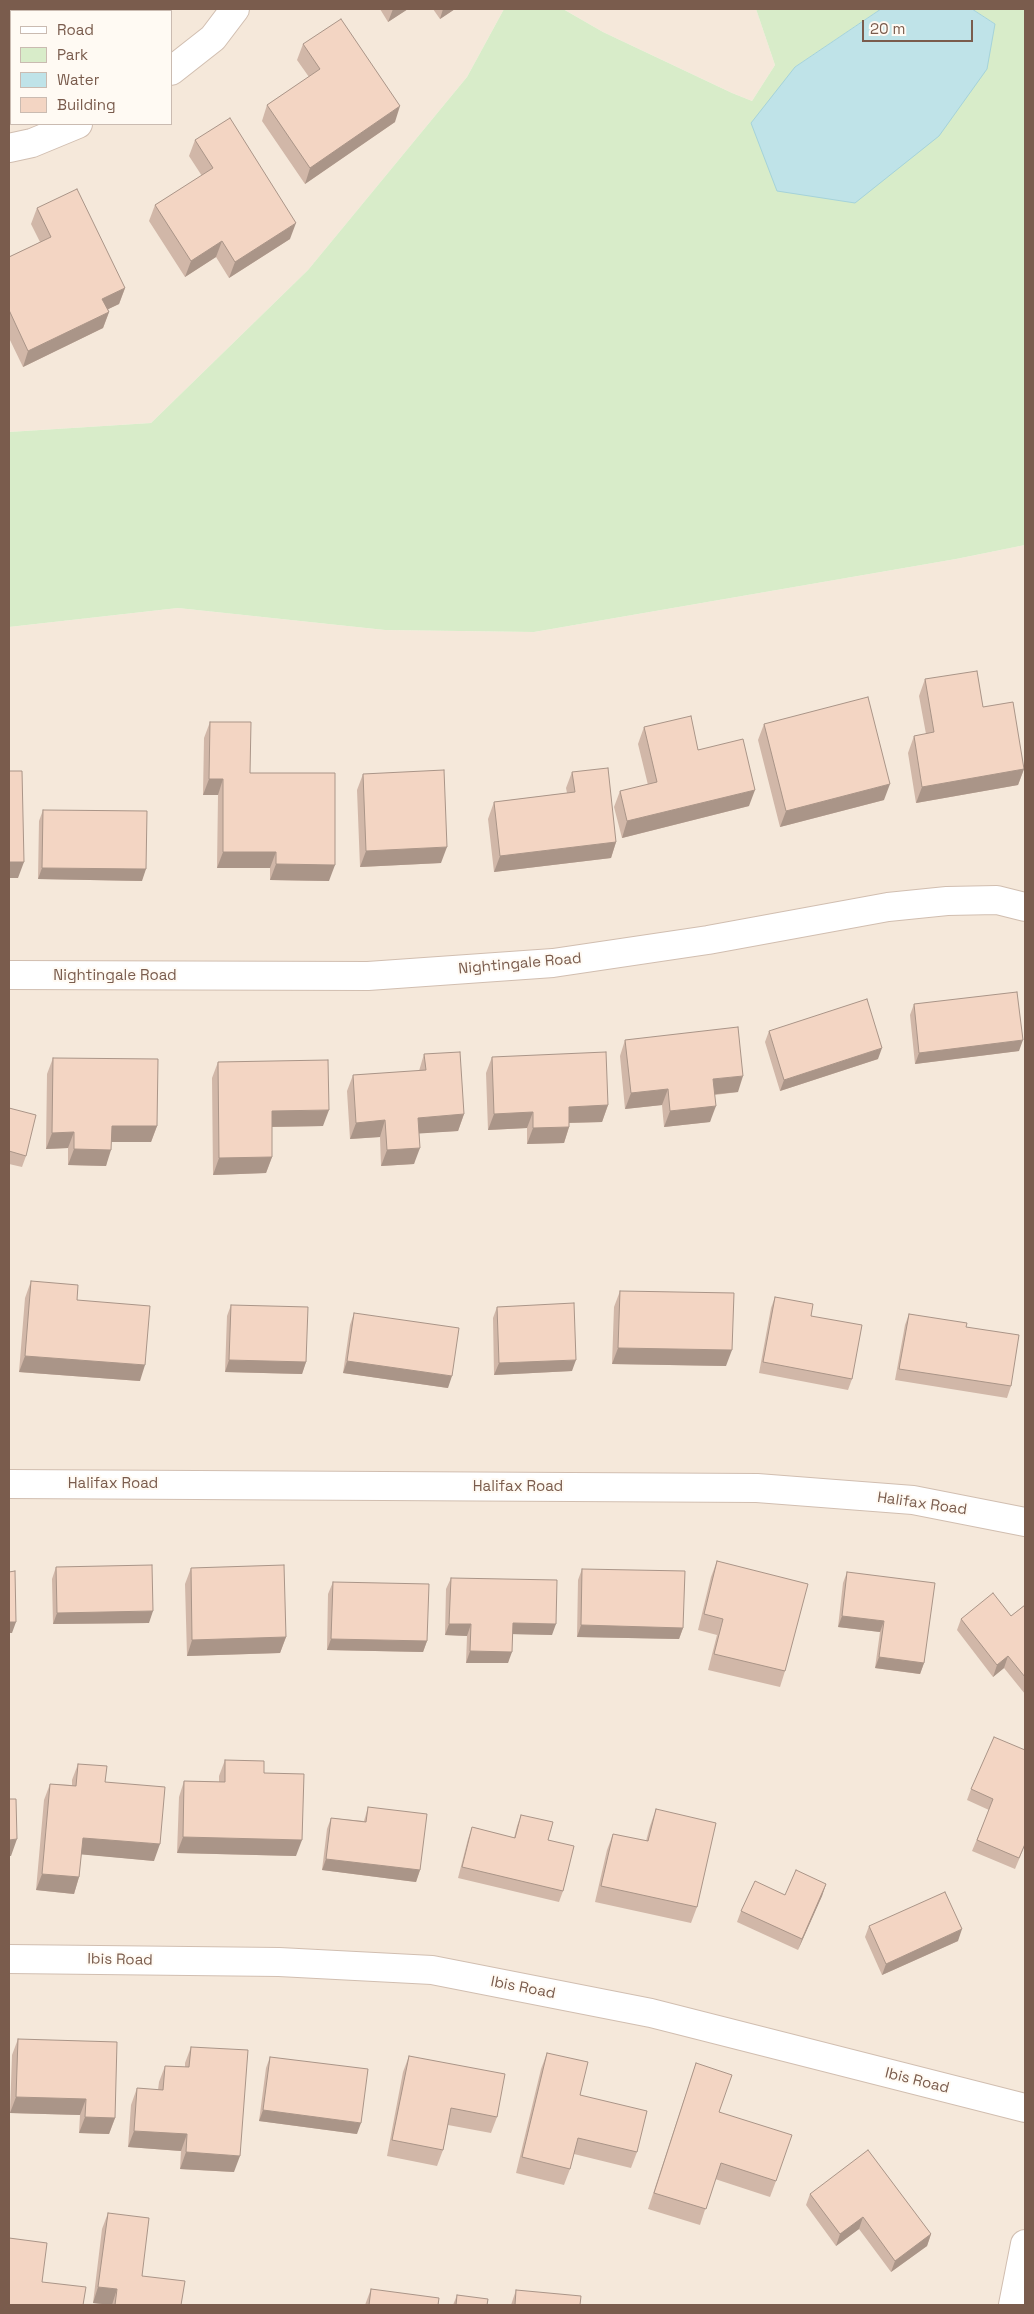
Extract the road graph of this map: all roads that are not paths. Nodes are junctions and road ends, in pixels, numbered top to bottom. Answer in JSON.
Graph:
{"nodes":[{"id":1,"x":235,"y":9,"type":"edge"},
{"id":2,"x":172,"y":70,"type":"edge"},
{"id":3,"x":76,"y":125,"type":"edge"},
{"id":4,"x":9,"y":148,"type":"edge"},
{"id":5,"x":1025,"y":907,"type":"edge"},
{"id":6,"x":9,"y":975,"type":"edge"},
{"id":7,"x":9,"y":1484,"type":"edge"},
{"id":8,"x":1025,"y":1522,"type":"edge"},
{"id":9,"x":9,"y":1959,"type":"edge"},
{"id":10,"x":1025,"y":2108,"type":"edge"},
{"id":11,"x":1025,"y":2244,"type":"edge"},
{"id":12,"x":1012,"y":2305,"type":"edge"}],
"edges":[{"from":1,"to":2,"type":"street"},
{"from":3,"to":4,"type":"street"},
{"from":5,"to":6,"type":"street","name":"Nightingale Road"},
{"from":7,"to":8,"type":"street","name":"Halifax Road"},
{"from":9,"to":10,"type":"street","name":"Ibis Road"},
{"from":11,"to":12,"type":"street"}]}
